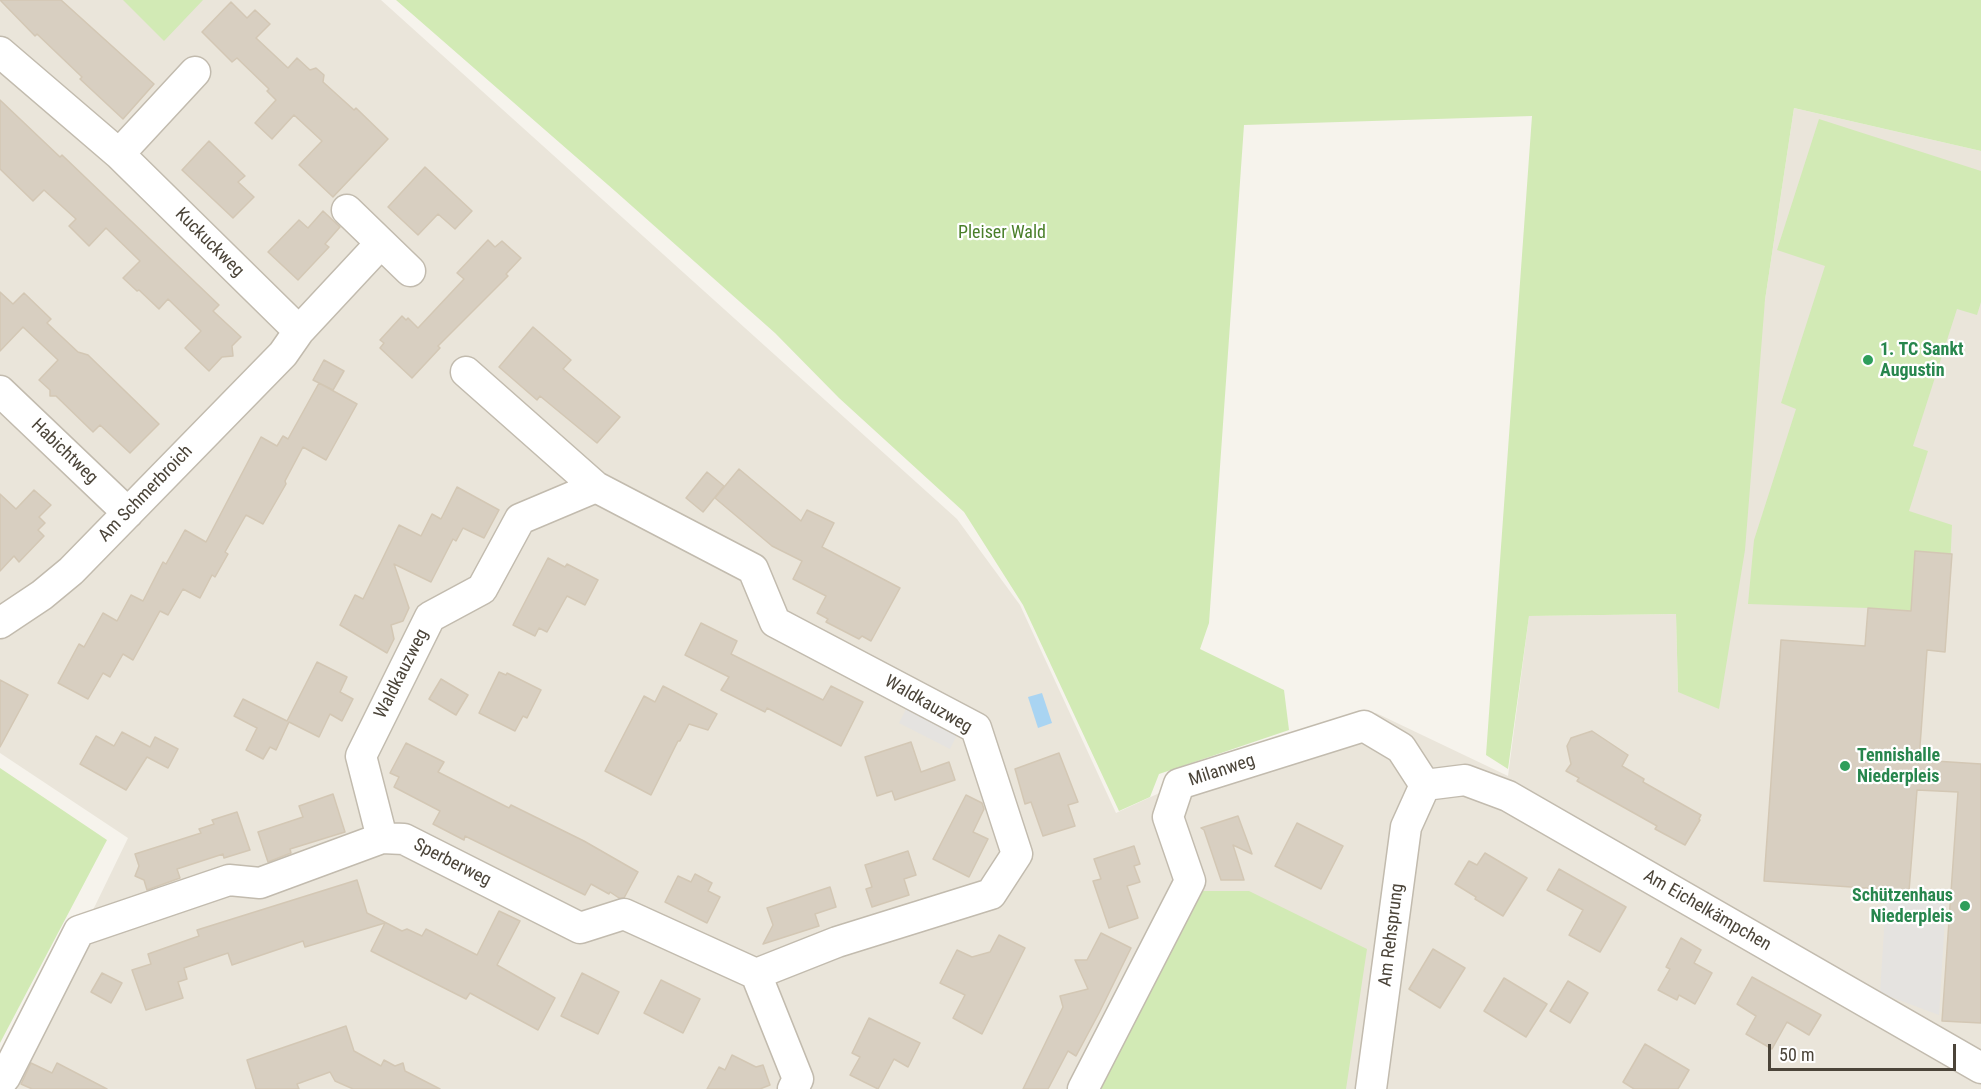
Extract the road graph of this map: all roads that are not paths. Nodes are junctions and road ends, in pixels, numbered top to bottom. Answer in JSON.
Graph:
{"nodes":[{"id":1,"x":0,"y":52,"type":"edge"},
{"id":2,"x":195,"y":72,"type":"dead end"},
{"id":3,"x":119,"y":154,"type":"junction"},
{"id":4,"x":347,"y":210,"type":"dead end"},
{"id":5,"x":381,"y":243,"type":"junction"},
{"id":6,"x":410,"y":271,"type":"dead end"},
{"id":7,"x":291,"y":342,"type":"junction"},
{"id":8,"x":466,"y":372,"type":"dead end"},
{"id":9,"x":0,"y":391,"type":"edge"},
{"id":10,"x":596,"y":487,"type":"junction"},
{"id":11,"x":128,"y":513,"type":"junction"},
{"id":12,"x":0,"y":623,"type":"edge"},
{"id":13,"x":1425,"y":785,"type":"junction"},
{"id":14,"x":382,"y":838,"type":"junction"},
{"id":15,"x":756,"y":974,"type":"junction"},
{"id":16,"x":1981,"y":1068,"type":"edge"},
{"id":17,"x":0,"y":1083,"type":"edge"},
{"id":18,"x":793,"y":1089,"type":"edge"},
{"id":19,"x":1083,"y":1089,"type":"edge"},
{"id":20,"x":1371,"y":1089,"type":"edge"}],
"edges":[{"from":1,"to":3,"type":"street","name":"Kuckuckweg"},
{"from":2,"to":3,"type":"street"},
{"from":3,"to":7,"type":"street","name":"Kuckuckweg"},
{"from":4,"to":5,"type":"street"},
{"from":5,"to":6,"type":"street"},
{"from":5,"to":7,"type":"street"},
{"from":7,"to":11,"type":"street","name":"Am Schmerbroich"},
{"from":8,"to":10,"type":"street","name":"Waldkauzweg"},
{"from":9,"to":11,"type":"street","name":"Habichtweg"},
{"from":10,"to":14,"type":"street","name":"Waldkauzweg"},
{"from":10,"to":15,"type":"street","name":"Waldkauzweg"},
{"from":11,"to":12,"type":"street","name":"Am Schmerbroich"},
{"from":13,"to":16,"type":"street","name":"Am Eichelkämpchen"},
{"from":13,"to":19,"type":"street","name":"Milanweg"},
{"from":13,"to":20,"type":"street","name":"Am Rehsprung"},
{"from":14,"to":15,"type":"street","name":"Sperberweg"},
{"from":14,"to":17,"type":"street","name":"Sperberweg"},
{"from":15,"to":18,"type":"street"}]}
